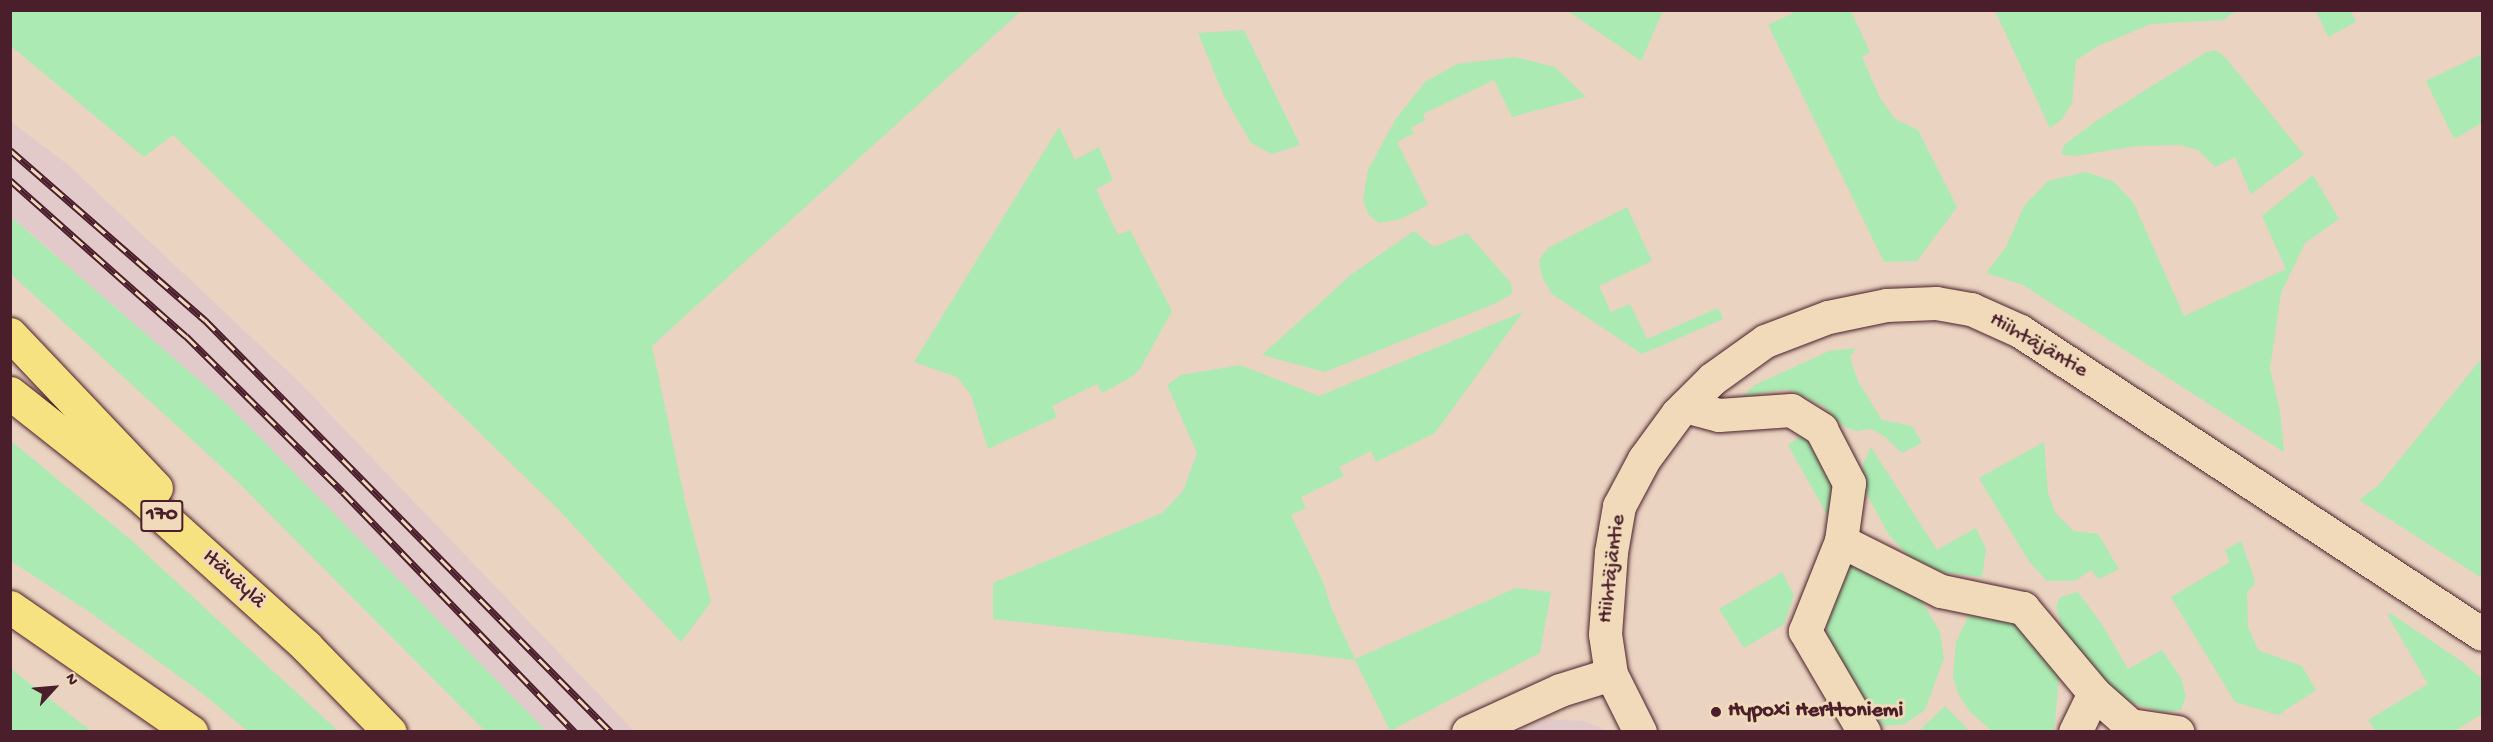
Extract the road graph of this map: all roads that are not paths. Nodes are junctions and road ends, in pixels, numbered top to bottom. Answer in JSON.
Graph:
{"nodes":[{"id":1,"x":10,"y":334,"type":"edge"},
{"id":2,"x":10,"y":393,"type":"edge"},
{"id":3,"x":1685,"y":406,"type":"junction"},
{"id":4,"x":1841,"y":541,"type":"junction"},
{"id":5,"x":10,"y":607,"type":"edge"},
{"id":6,"x":2482,"y":634,"type":"edge"},
{"id":7,"x":306,"y":646,"type":"junction"},
{"id":8,"x":1611,"y":674,"type":"junction"},
{"id":9,"x":2094,"y":693,"type":"junction"},
{"id":10,"x":191,"y":732,"type":"edge"},
{"id":11,"x":390,"y":732,"type":"edge"},
{"id":12,"x":1468,"y":732,"type":"edge"},
{"id":13,"x":1640,"y":732,"type":"edge"},
{"id":14,"x":1864,"y":732,"type":"edge"},
{"id":15,"x":2075,"y":732,"type":"edge"},
{"id":16,"x":2177,"y":732,"type":"edge"}],
"edges":[{"from":1,"to":7,"type":"highway"},
{"from":2,"to":7,"type":"highway","name":"Itäväylä","number":"170"},
{"from":3,"to":4,"type":"street"},
{"from":3,"to":6,"type":"street","name":"Hiihtäjäntie"},
{"from":3,"to":8,"type":"street","name":"Hiihtäjäntie"},
{"from":4,"to":9,"type":"street"},
{"from":4,"to":14,"type":"street"},
{"from":5,"to":10,"type":"highway"},
{"from":7,"to":11,"type":"highway","name":"Itäväylä","number":"170"},
{"from":8,"to":12,"type":"street"},
{"from":8,"to":13,"type":"street","name":"Hiihtäjäntie"},
{"from":9,"to":15,"type":"street"},
{"from":9,"to":16,"type":"street"}]}
